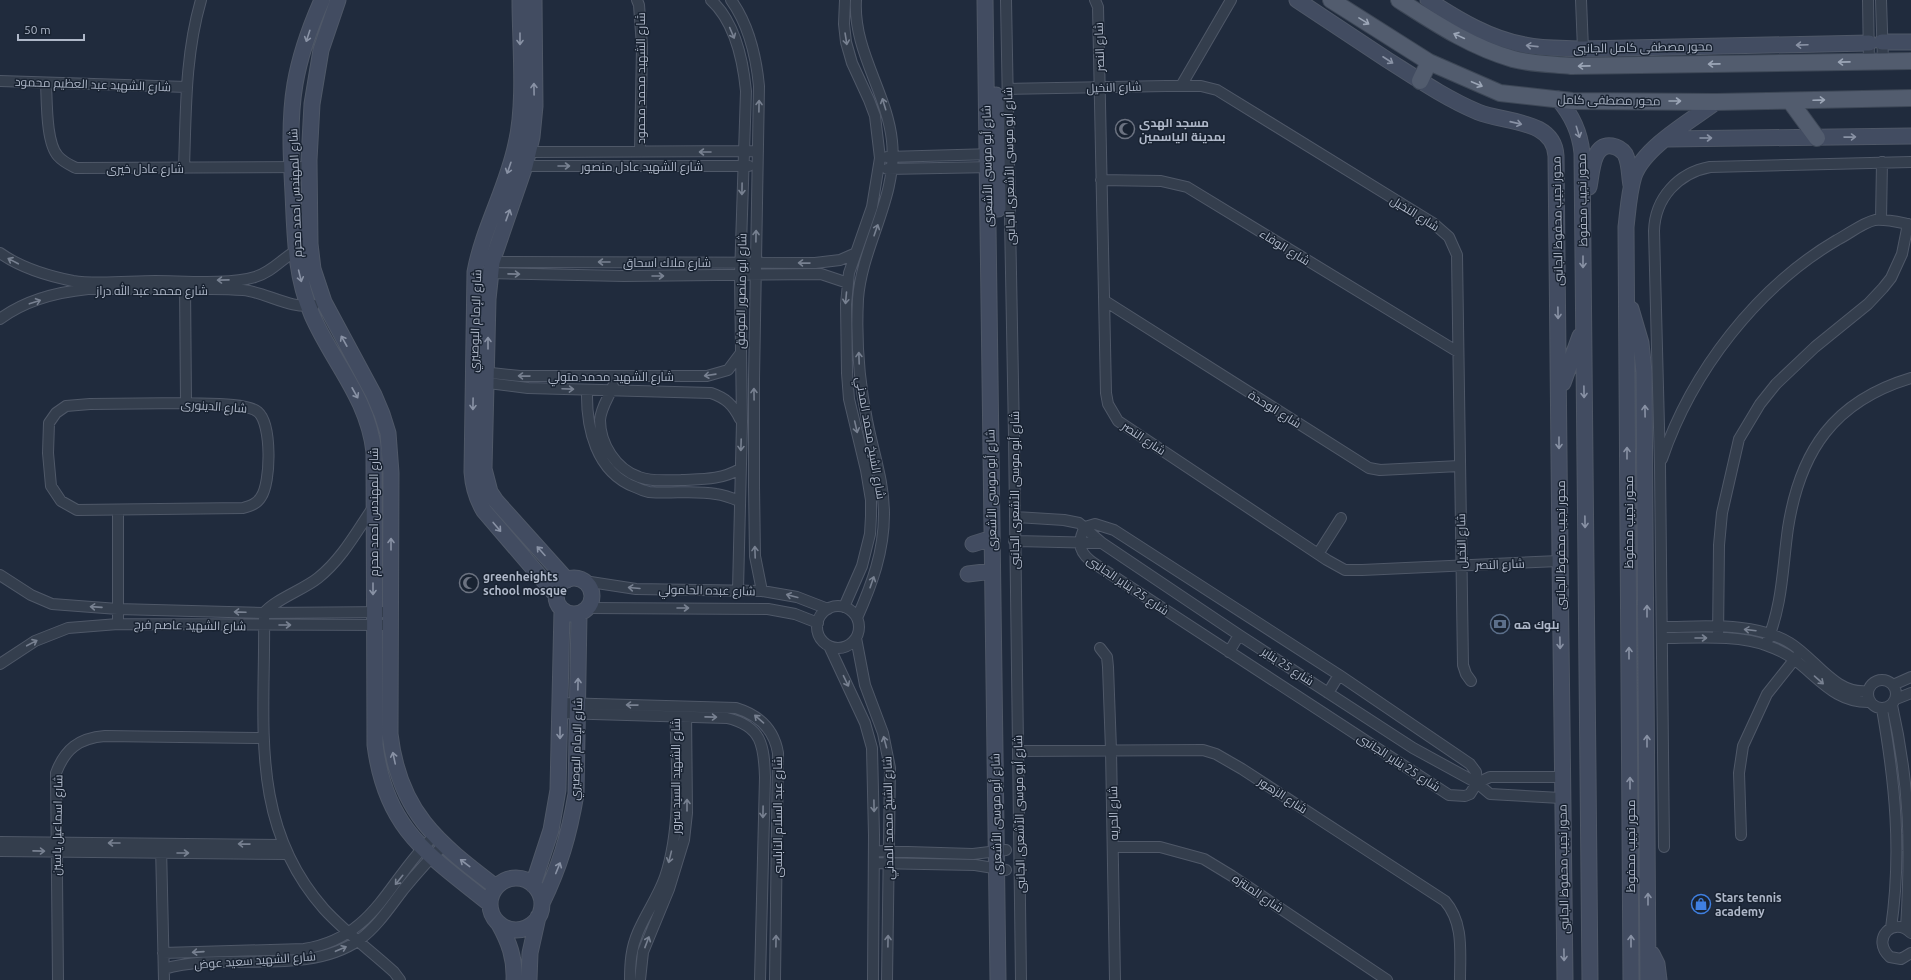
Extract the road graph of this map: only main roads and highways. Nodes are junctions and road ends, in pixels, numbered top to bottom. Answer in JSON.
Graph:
{"nodes":[{"id":1,"x":1331,"y":0,"type":"edge"},
{"id":2,"x":1399,"y":0,"type":"edge"},
{"id":3,"x":1911,"y":61,"type":"edge"},
{"id":4,"x":1429,"y":62,"type":"junction"},
{"id":5,"x":1420,"y":81,"type":"road end"},
{"id":6,"x":1911,"y":98,"type":"edge"},
{"id":7,"x":1790,"y":101,"type":"junction"},
{"id":8,"x":1817,"y":138,"type":"road end"}],
"edges":[{"from":1,"to":4,"type":"main road","name":"محور مصطفى كامل","one_way":true},
{"from":3,"to":2,"type":"main road","one_way":true},
{"from":4,"to":5,"type":"main road"},
{"from":4,"to":7,"type":"main road","name":"محور مصطفى كامل","one_way":true},
{"from":7,"to":6,"type":"main road","name":"محور مصطفى كامل","one_way":true},
{"from":7,"to":8,"type":"main road"}]}
